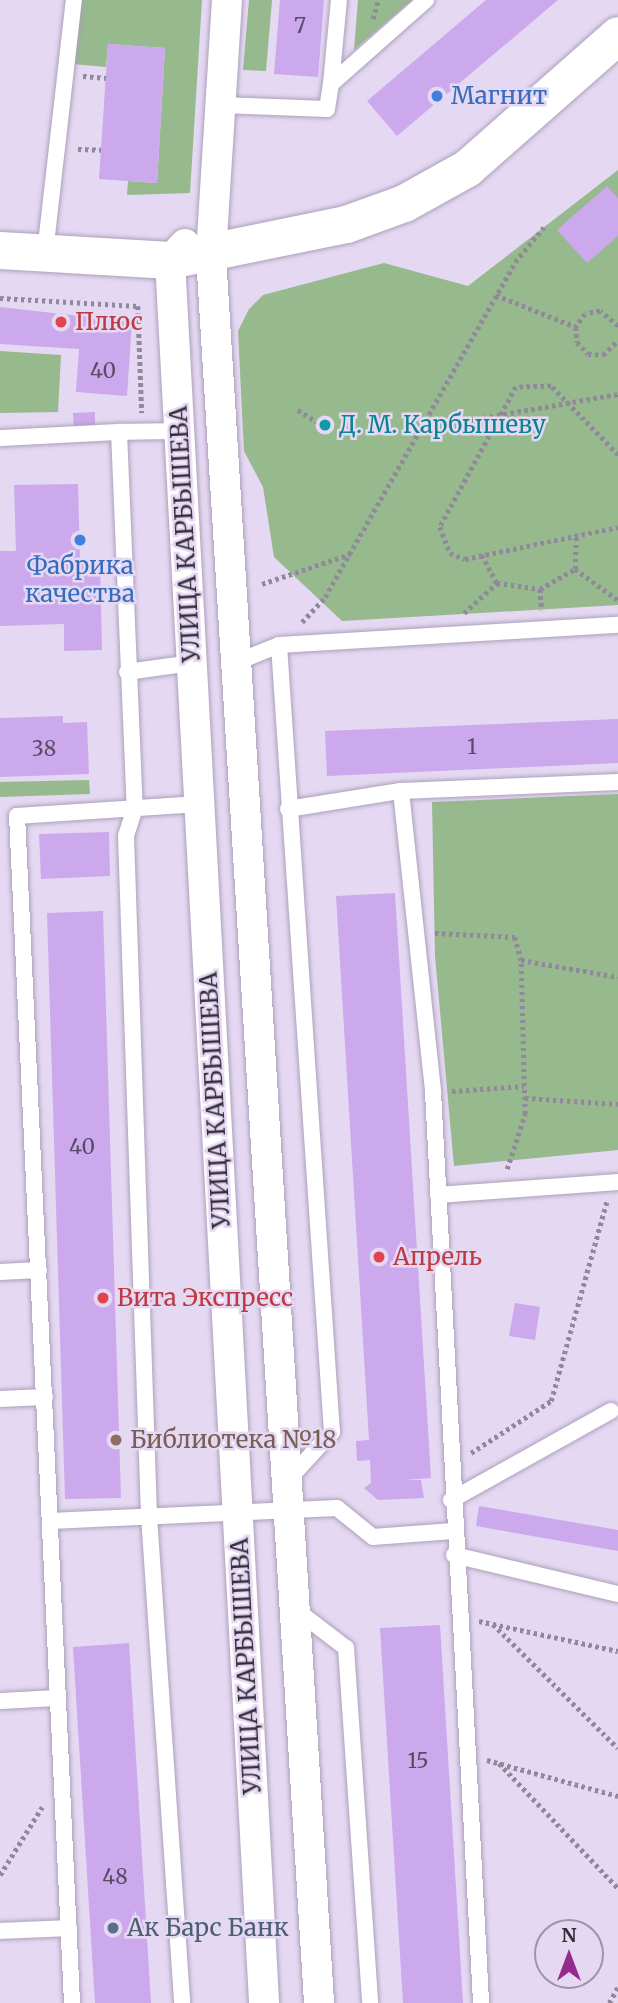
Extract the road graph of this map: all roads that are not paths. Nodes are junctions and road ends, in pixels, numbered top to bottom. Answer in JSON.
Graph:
{"nodes":[{"id":1,"x":74,"y":0,"type":"edge"},
{"id":2,"x":227,"y":0,"type":"edge"},
{"id":3,"x":339,"y":0,"type":"edge"},
{"id":4,"x":426,"y":0,"type":"edge"},
{"id":5,"x":618,"y":35,"type":"edge"},
{"id":6,"x":331,"y":84,"type":"junction"},
{"id":7,"x":221,"y":105,"type":"junction"},
{"id":8,"x":213,"y":213,"type":"junction"},
{"id":9,"x":0,"y":250,"type":"edge"},
{"id":10,"x":45,"y":253,"type":"junction"},
{"id":11,"x":211,"y":256,"type":"junction"},
{"id":12,"x":170,"y":260,"type":"junction"},
{"id":13,"x":180,"y":431,"type":"junction"},
{"id":14,"x":119,"y":432,"type":"junction"},
{"id":15,"x":0,"y":438,"type":"edge"},
{"id":16,"x":618,"y":625,"type":"edge"},
{"id":17,"x":279,"y":645,"type":"junction"},
{"id":18,"x":237,"y":662,"type":"junction"},
{"id":19,"x":192,"y":663,"type":"junction"},
{"id":20,"x":127,"y":672,"type":"junction"},
{"id":21,"x":618,"y":782,"type":"edge"},
{"id":22,"x":401,"y":791,"type":"junction"},
{"id":23,"x":199,"y":804,"type":"junction"},
{"id":24,"x":135,"y":808,"type":"junction"},
{"id":25,"x":288,"y":809,"type":"junction"},
{"id":26,"x":0,"y":816,"type":"edge"},
{"id":27,"x":17,"y":816,"type":"junction"},
{"id":28,"x":617,"y":1182,"type":"edge"},
{"id":29,"x":438,"y":1195,"type":"junction"},
{"id":30,"x":39,"y":1270,"type":"junction"},
{"id":31,"x":0,"y":1272,"type":"edge"},
{"id":32,"x":45,"y":1397,"type":"junction"},
{"id":33,"x":0,"y":1399,"type":"edge"},
{"id":34,"x":611,"y":1411,"type":"dead end"},
{"id":35,"x":287,"y":1495,"type":"junction"},
{"id":36,"x":451,"y":1500,"type":"junction"},
{"id":37,"x":237,"y":1511,"type":"junction"},
{"id":38,"x":149,"y":1516,"type":"junction"},
{"id":39,"x":50,"y":1521,"type":"junction"},
{"id":40,"x":453,"y":1531,"type":"junction"},
{"id":41,"x":454,"y":1555,"type":"junction"},
{"id":42,"x":618,"y":1594,"type":"edge"},
{"id":43,"x":295,"y":1609,"type":"junction"},
{"id":44,"x":58,"y":1698,"type":"junction"},
{"id":45,"x":0,"y":1701,"type":"edge"},
{"id":46,"x":69,"y":1928,"type":"junction"},
{"id":47,"x":0,"y":1931,"type":"edge"},
{"id":48,"x":72,"y":2003,"type":"edge"},
{"id":49,"x":181,"y":2003,"type":"edge"},
{"id":50,"x":264,"y":2003,"type":"edge"},
{"id":51,"x":319,"y":2003,"type":"edge"},
{"id":52,"x":370,"y":2003,"type":"edge"},
{"id":53,"x":481,"y":2003,"type":"edge"}],
"edges":[{"from":1,"to":10,"type":"lane"},
{"from":2,"to":7,"type":"street","name":"УЛИЦА КАРБЫШЕВА"},
{"from":3,"to":6,"type":"lane"},
{"from":4,"to":6,"type":"lane"},
{"from":5,"to":11,"type":"street"},
{"from":6,"to":7,"type":"lane"},
{"from":7,"to":8,"type":"street","name":"УЛИЦА КАРБЫШЕВА"},
{"from":8,"to":11,"type":"street","name":"УЛИЦА КАРБЫШЕВА"},
{"from":8,"to":12,"type":"street"},
{"from":9,"to":10,"type":"street"},
{"from":10,"to":12,"type":"street"},
{"from":11,"to":12,"type":"street"},
{"from":11,"to":18,"type":"street","name":"УЛИЦА КАРБЫШЕВА"},
{"from":12,"to":13,"type":"street","name":"УЛИЦА КАРБЫШЕВА"},
{"from":13,"to":14,"type":"lane"},
{"from":13,"to":19,"type":"street","name":"УЛИЦА КАРБЫШЕВА"},
{"from":14,"to":15,"type":"lane"},
{"from":14,"to":20,"type":"lane"},
{"from":16,"to":17,"type":"lane"},
{"from":17,"to":18,"type":"lane"},
{"from":17,"to":25,"type":"lane"},
{"from":18,"to":35,"type":"street","name":"УЛИЦА КАРБЫШЕВА"},
{"from":19,"to":20,"type":"lane"},
{"from":19,"to":23,"type":"street","name":"УЛИЦА КАРБЫШЕВА"},
{"from":20,"to":24,"type":"lane"},
{"from":21,"to":22,"type":"lane"},
{"from":22,"to":25,"type":"lane"},
{"from":22,"to":29,"type":"lane"},
{"from":23,"to":24,"type":"lane"},
{"from":23,"to":37,"type":"street","name":"УЛИЦА КАРБЫШЕВА"},
{"from":24,"to":27,"type":"lane"},
{"from":24,"to":38,"type":"lane"},
{"from":25,"to":35,"type":"lane"},
{"from":26,"to":27,"type":"lane"},
{"from":27,"to":30,"type":"lane"},
{"from":28,"to":29,"type":"lane"},
{"from":29,"to":36,"type":"lane"},
{"from":30,"to":31,"type":"lane"},
{"from":30,"to":32,"type":"lane"},
{"from":32,"to":33,"type":"lane"},
{"from":32,"to":39,"type":"lane"},
{"from":34,"to":36,"type":"lane"},
{"from":35,"to":37,"type":"lane"},
{"from":35,"to":40,"type":"lane"},
{"from":35,"to":43,"type":"street","name":"УЛИЦА КАРБЫШЕВА"},
{"from":36,"to":40,"type":"lane"},
{"from":37,"to":38,"type":"lane"},
{"from":37,"to":50,"type":"street","name":"УЛИЦА КАРБЫШЕВА"},
{"from":38,"to":39,"type":"lane"},
{"from":38,"to":49,"type":"lane"},
{"from":39,"to":44,"type":"lane"},
{"from":40,"to":41,"type":"lane"},
{"from":41,"to":42,"type":"lane"},
{"from":41,"to":53,"type":"lane"},
{"from":43,"to":51,"type":"street","name":"УЛИЦА КАРБЫШЕВА"},
{"from":43,"to":52,"type":"lane"},
{"from":44,"to":45,"type":"lane"},
{"from":44,"to":46,"type":"lane"},
{"from":46,"to":47,"type":"lane"},
{"from":46,"to":48,"type":"lane"}]}
